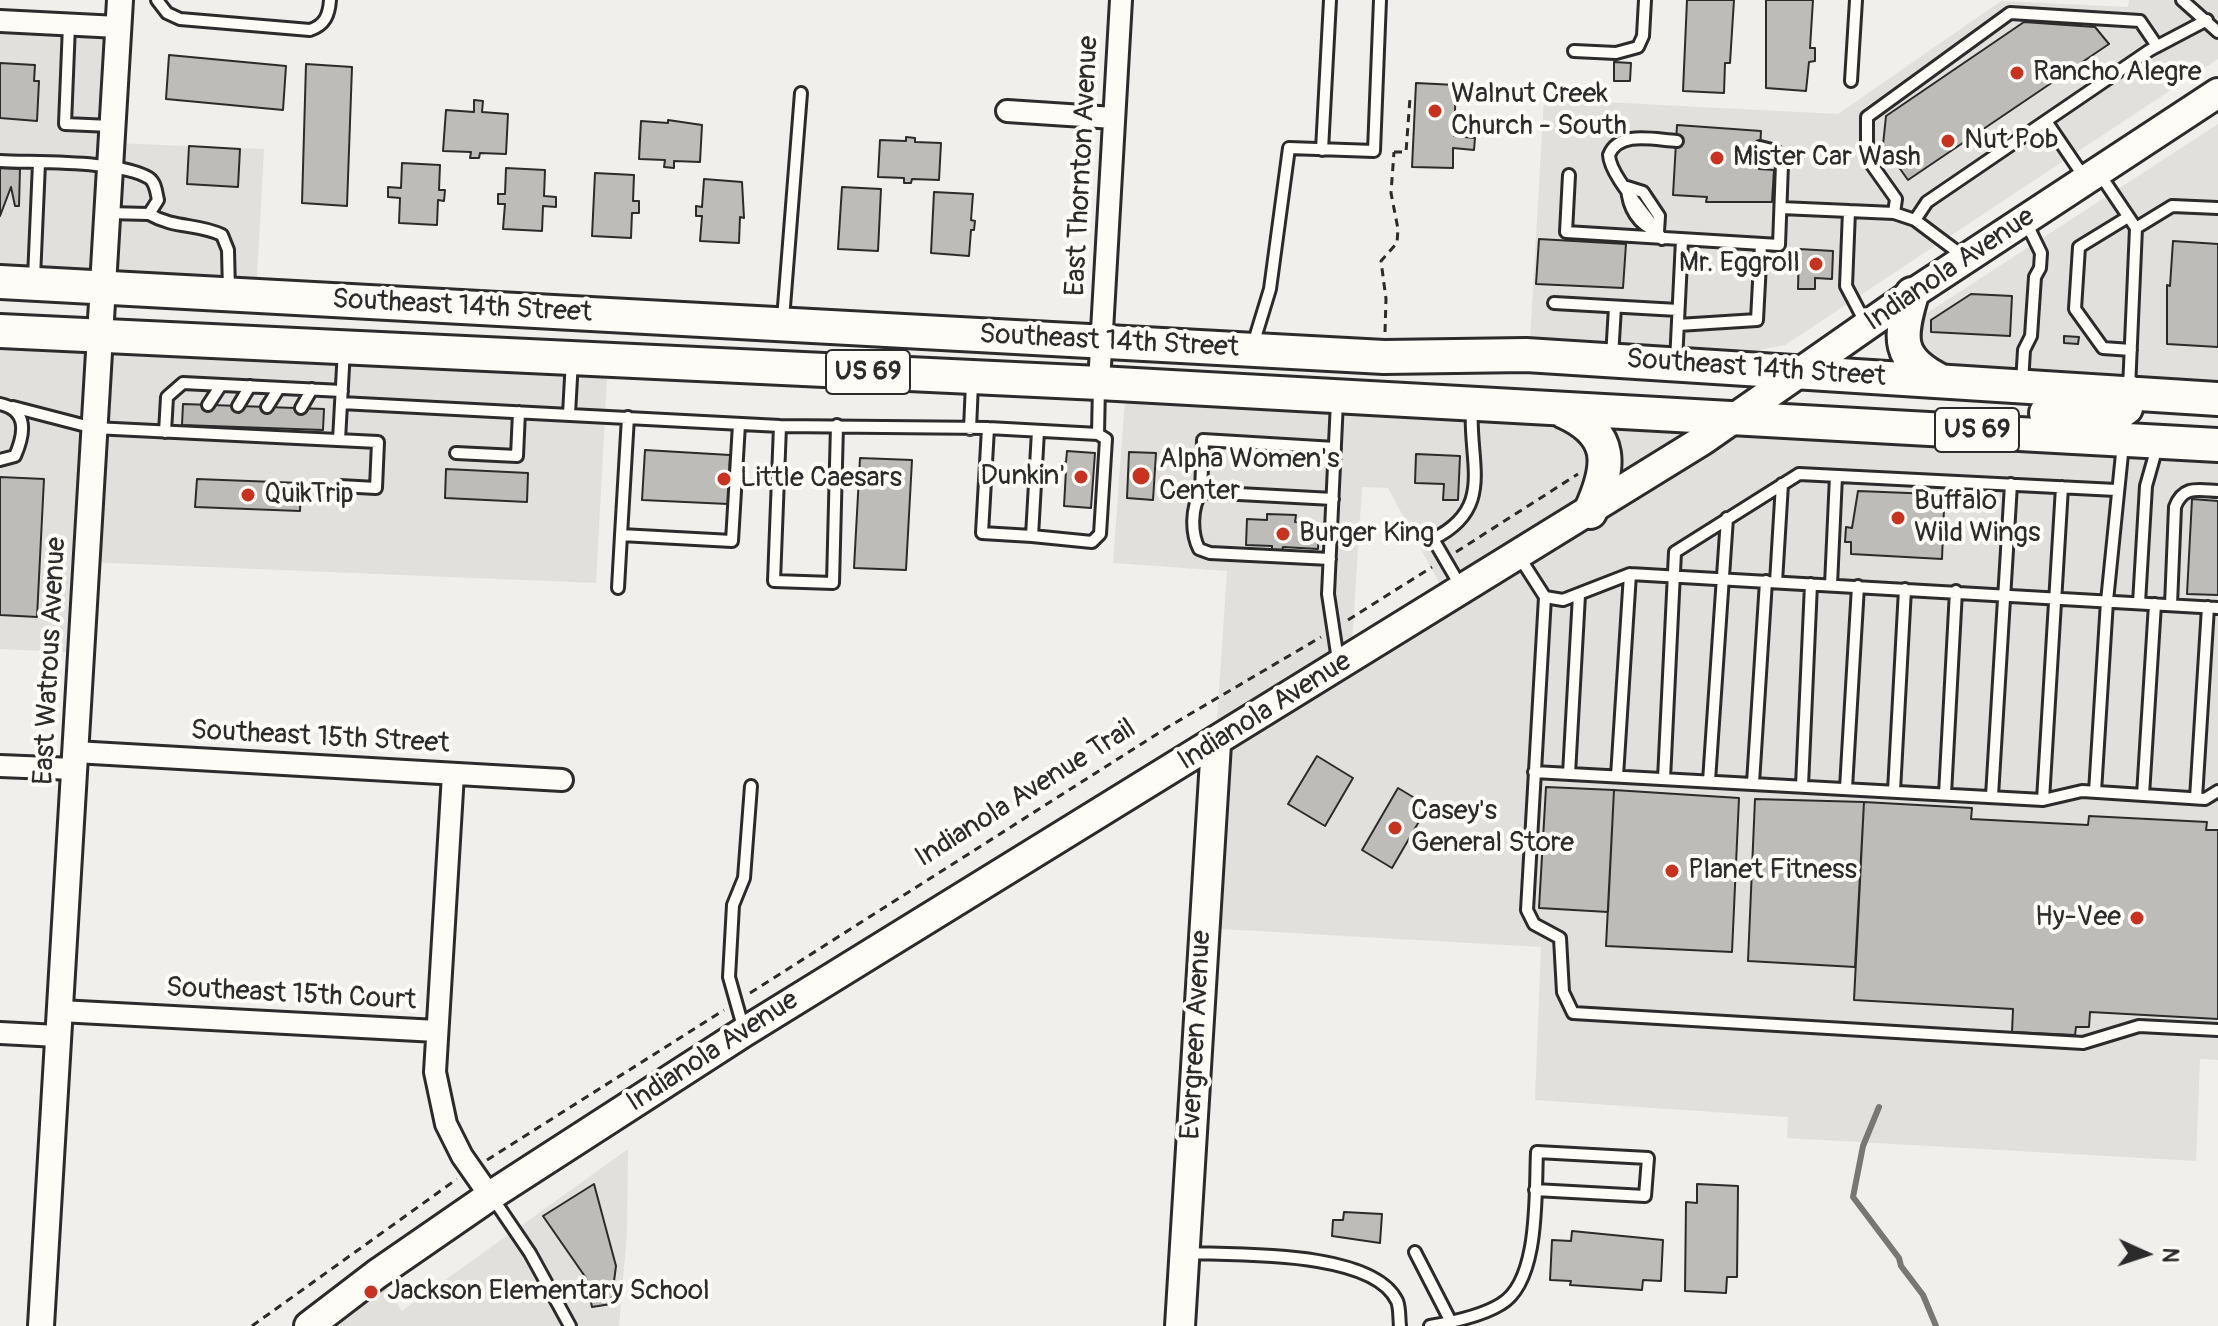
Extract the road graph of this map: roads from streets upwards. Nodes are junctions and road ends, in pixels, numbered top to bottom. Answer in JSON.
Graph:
{"nodes":[{"id":1,"x":120,"y":0,"type":"edge"},
{"id":2,"x":1121,"y":0,"type":"edge"},
{"id":3,"x":0,"y":21,"type":"edge"},
{"id":4,"x":118,"y":27,"type":"junction"},
{"id":5,"x":2218,"y":93,"type":"edge"},
{"id":6,"x":1007,"y":111,"type":"dead end"},
{"id":7,"x":1114,"y":118,"type":"junction"},
{"id":8,"x":0,"y":282,"type":"edge"},
{"id":9,"x":103,"y":288,"type":"junction"},
{"id":10,"x":1912,"y":294,"type":"junction"},
{"id":11,"x":742,"y":322,"type":"junction"},
{"id":12,"x":0,"y":331,"type":"edge"},
{"id":13,"x":100,"y":336,"type":"junction"},
{"id":14,"x":1102,"y":341,"type":"junction"},
{"id":15,"x":572,"y":358,"type":"junction"},
{"id":16,"x":1800,"y":371,"type":"junction"},
{"id":17,"x":1943,"y":382,"type":"junction"},
{"id":18,"x":1099,"y":383,"type":"junction"},
{"id":19,"x":2129,"y":392,"type":"junction"},
{"id":20,"x":2218,"y":399,"type":"edge"},
{"id":21,"x":1560,"y":410,"type":"junction"},
{"id":22,"x":1735,"y":417,"type":"junction"},
{"id":23,"x":2218,"y":417,"type":"edge"},
{"id":24,"x":2001,"y":432,"type":"junction"},
{"id":25,"x":2123,"y":439,"type":"junction"},
{"id":26,"x":2218,"y":445,"type":"edge"},
{"id":27,"x":1590,"y":512,"type":"junction"},
{"id":28,"x":1216,"y":744,"type":"junction"},
{"id":29,"x":75,"y":761,"type":"junction"},
{"id":30,"x":0,"y":766,"type":"edge"},
{"id":31,"x":453,"y":774,"type":"junction"},
{"id":32,"x":562,"y":780,"type":"dead end"},
{"id":33,"x":60,"y":1011,"type":"junction"},
{"id":34,"x":437,"y":1031,"type":"junction"},
{"id":35,"x":0,"y":1033,"type":"edge"},
{"id":36,"x":58,"y":1036,"type":"junction"},
{"id":37,"x":490,"y":1196,"type":"junction"},
{"id":38,"x":41,"y":1326,"type":"edge"},
{"id":39,"x":309,"y":1326,"type":"edge"},
{"id":40,"x":1180,"y":1326,"type":"edge"}],
"edges":[{"from":1,"to":4,"type":"street","name":"East Watrous Avenue"},
{"from":2,"to":7,"type":"street","name":"East Thornton Avenue"},
{"from":3,"to":4,"type":"street"},
{"from":4,"to":9,"type":"street","name":"East Watrous Avenue"},
{"from":5,"to":10,"type":"main road","name":"Indianola Avenue"},
{"from":6,"to":7,"type":"street"},
{"from":7,"to":14,"type":"street","name":"East Thornton Avenue"},
{"from":8,"to":9,"type":"main road","name":"Southeast 14th Street","number":"US 69"},
{"from":9,"to":11,"type":"main road","name":"Southeast 14th Street","number":"US 69"},
{"from":9,"to":13,"type":"street","name":"East Watrous Avenue"},
{"from":10,"to":16,"type":"main road","name":"Indianola Avenue"},
{"from":10,"to":17,"type":"main road"},
{"from":11,"to":14,"type":"main road","name":"Southeast 14th Street","number":"US 69"},
{"from":11,"to":15,"type":"main road"},
{"from":12,"to":13,"type":"main road","name":"Southeast 14th Street","number":"US 69"},
{"from":13,"to":15,"type":"main road","name":"Southeast 14th Street","number":"US 69"},
{"from":13,"to":29,"type":"street","name":"East Watrous Avenue"},
{"from":14,"to":16,"type":"main road","name":"Southeast 14th Street","number":"US 69"},
{"from":14,"to":18,"type":"street","name":"East Thornton Avenue"},
{"from":15,"to":18,"type":"main road","name":"Southeast 14th Street","number":"US 69"},
{"from":16,"to":17,"type":"main road","name":"Southeast 14th Street","number":"US 69"},
{"from":16,"to":22,"type":"main road","name":"Indianola Avenue"},
{"from":17,"to":19,"type":"main road","name":"Southeast 14th Street","number":"US 69"},
{"from":18,"to":21,"type":"main road","name":"Southeast 14th Street","number":"US 69"},
{"from":19,"to":20,"type":"main road","name":"Southeast 14th Street","number":"US 69"},
{"from":19,"to":24,"type":"main road"},
{"from":21,"to":22,"type":"main road","name":"Southeast 14th Street","number":"US 69"},
{"from":21,"to":27,"type":"main road"},
{"from":22,"to":24,"type":"main road","name":"Southeast 14th Street","number":"US 69"},
{"from":22,"to":27,"type":"main road","name":"Indianola Avenue"},
{"from":23,"to":25,"type":"main road"},
{"from":24,"to":25,"type":"main road","name":"Southeast 14th Street","number":"US 69"},
{"from":25,"to":26,"type":"main road","name":"Southeast 14th Street","number":"US 69"},
{"from":27,"to":28,"type":"main road","name":"Indianola Avenue"},
{"from":28,"to":37,"type":"main road","name":"Indianola Avenue"},
{"from":28,"to":40,"type":"main road","name":"Evergreen Avenue"},
{"from":29,"to":30,"type":"street","name":"Southeast 15th Street"},
{"from":29,"to":31,"type":"street","name":"Southeast 15th Street"},
{"from":29,"to":33,"type":"street","name":"East Watrous Avenue"},
{"from":31,"to":32,"type":"street","name":"Southeast 15th Street"},
{"from":31,"to":34,"type":"street"},
{"from":33,"to":34,"type":"street","name":"Southeast 15th Court"},
{"from":33,"to":36,"type":"street","name":"East Watrous Avenue"},
{"from":34,"to":37,"type":"street","name":"Southeast 15th Court"},
{"from":35,"to":36,"type":"street"},
{"from":36,"to":38,"type":"street","name":"East Watrous Avenue"},
{"from":37,"to":39,"type":"main road","name":"Indianola Avenue"}]}
